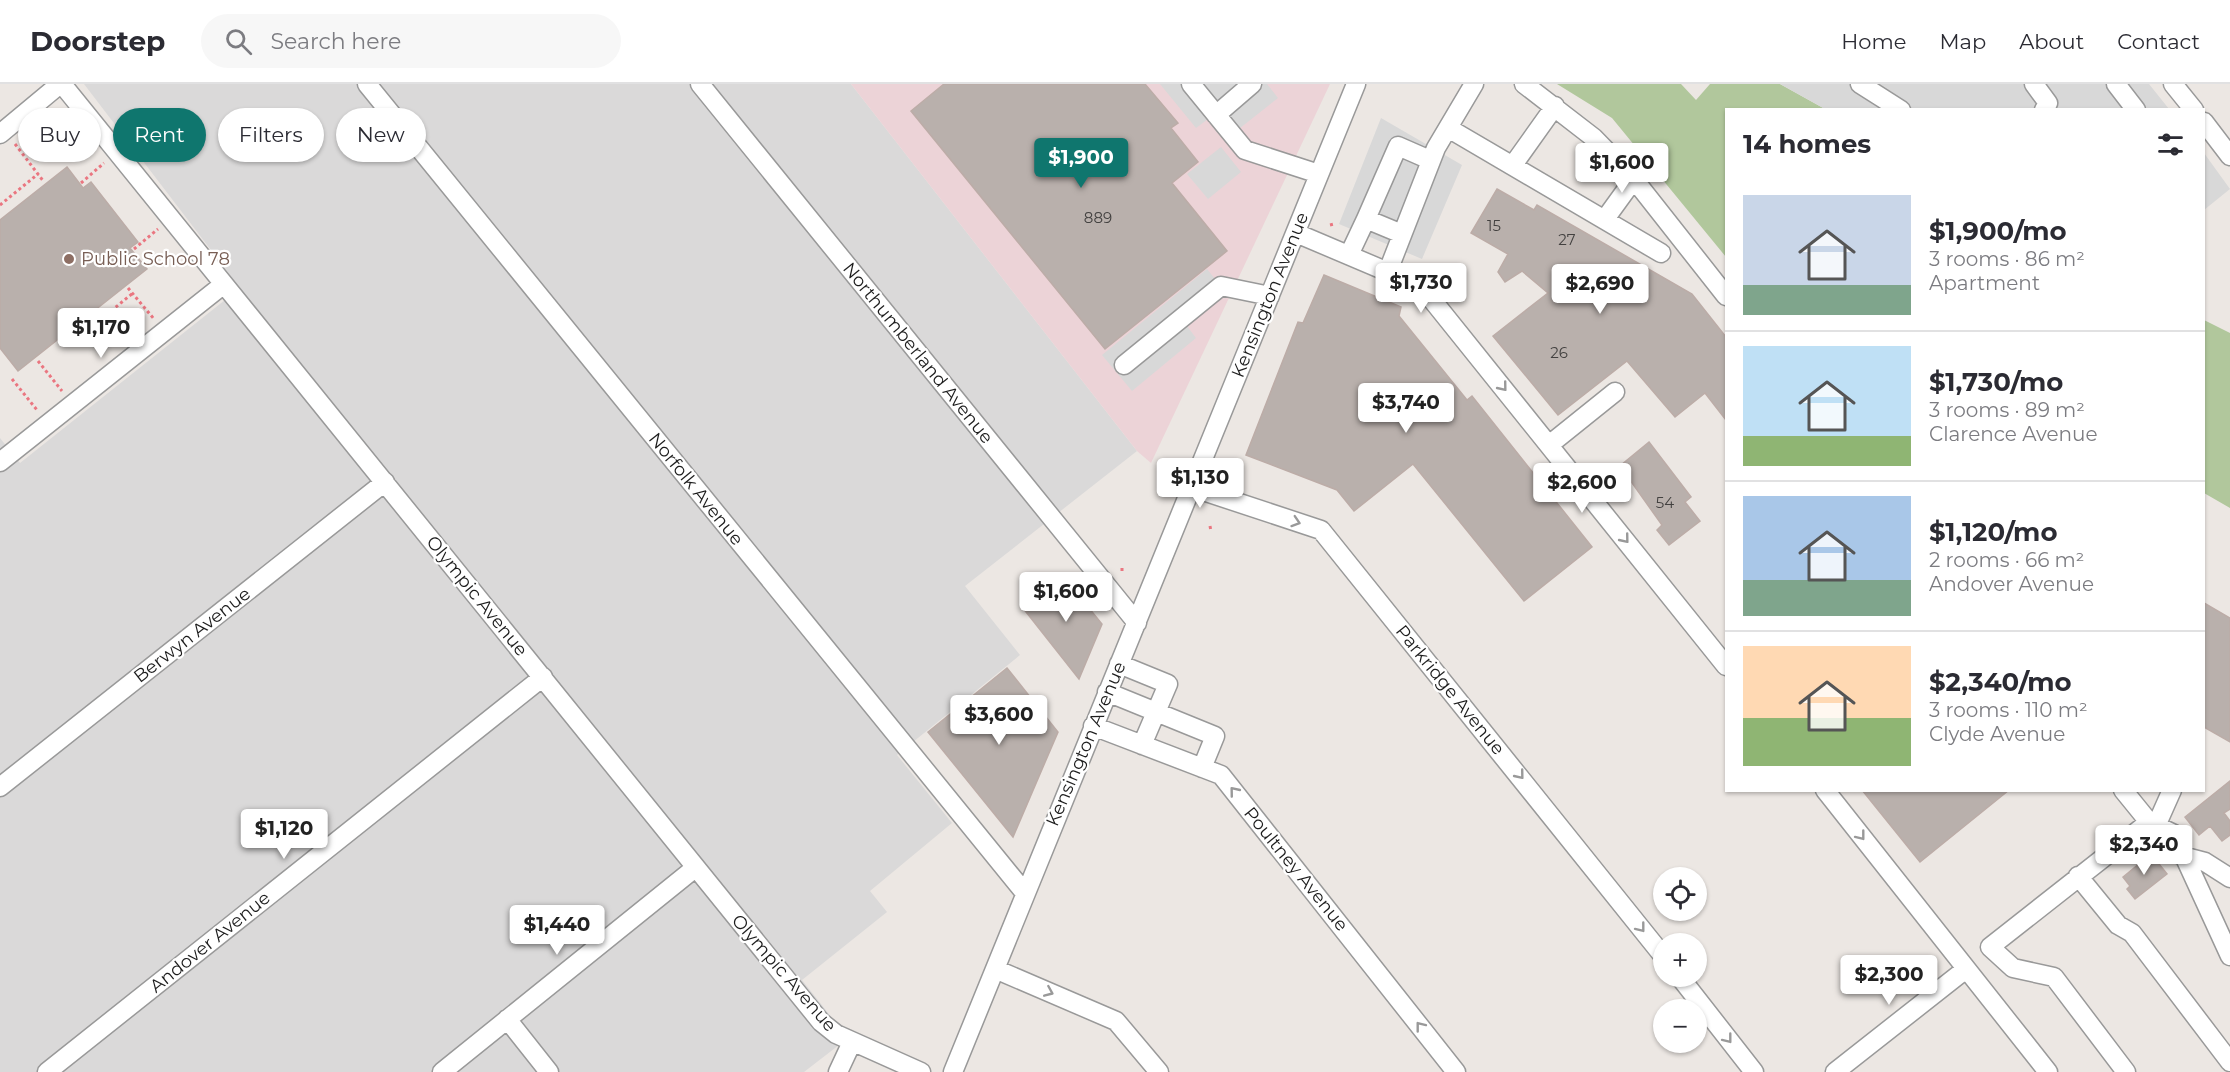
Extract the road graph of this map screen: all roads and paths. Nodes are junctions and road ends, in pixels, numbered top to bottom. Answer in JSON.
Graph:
{"nodes":[{"id":1,"x":61,"y":84,"type":"edge"},
{"id":2,"x":367,"y":84,"type":"edge"},
{"id":3,"x":700,"y":84,"type":"edge"},
{"id":4,"x":1191,"y":84,"type":"edge"},
{"id":5,"x":1252,"y":84,"type":"edge"},
{"id":6,"x":1356,"y":84,"type":"edge"},
{"id":7,"x":1474,"y":84,"type":"edge"},
{"id":8,"x":1524,"y":84,"type":"edge"},
{"id":9,"x":1860,"y":84,"type":"edge"},
{"id":10,"x":2034,"y":84,"type":"edge"},
{"id":11,"x":2116,"y":84,"type":"edge"},
{"id":12,"x":2173,"y":84,"type":"edge"},
{"id":13,"x":1555,"y":106,"type":"junction"},
{"id":14,"x":1897,"y":108,"type":"edge"},
{"id":15,"x":2045,"y":108,"type":"edge"},
{"id":16,"x":2134,"y":108,"type":"edge"},
{"id":17,"x":2192,"y":108,"type":"edge"},
{"id":18,"x":1216,"y":115,"type":"junction"},
{"id":19,"x":2205,"y":123,"type":"edge"},
{"id":20,"x":1449,"y":128,"type":"junction"},
{"id":21,"x":2,"y":132,"type":"edge"},
{"id":22,"x":2230,"y":156,"type":"edge"},
{"id":23,"x":1431,"y":160,"type":"junction"},
{"id":24,"x":1513,"y":165,"type":"junction"},
{"id":25,"x":98,"y":169,"type":"dead end"},
{"id":26,"x":39,"y":174,"type":"junction"},
{"id":27,"x":1319,"y":174,"type":"junction"},
{"id":28,"x":1634,"y":179,"type":"junction"},
{"id":29,"x":45,"y":182,"type":"dead end"},
{"id":30,"x":81,"y":183,"type":"dead end"},
{"id":31,"x":0,"y":205,"type":"edge"},
{"id":32,"x":1366,"y":219,"type":"junction"},
{"id":33,"x":1605,"y":219,"type":"junction"},
{"id":34,"x":159,"y":229,"type":"dead end"},
{"id":35,"x":1296,"y":233,"type":"junction"},
{"id":36,"x":1402,"y":234,"type":"junction"},
{"id":37,"x":134,"y":249,"type":"dead end"},
{"id":38,"x":1661,"y":253,"type":"dead end"},
{"id":39,"x":1349,"y":255,"type":"junction"},
{"id":40,"x":1388,"y":271,"type":"junction"},
{"id":41,"x":224,"y":284,"type":"junction"},
{"id":42,"x":128,"y":288,"type":"dead end"},
{"id":43,"x":133,"y":293,"type":"junction"},
{"id":44,"x":1725,"y":295,"type":"edge"},
{"id":45,"x":1270,"y":296,"type":"junction"},
{"id":46,"x":111,"y":311,"type":"dead end"},
{"id":47,"x":155,"y":320,"type":"dead end"},
{"id":48,"x":38,"y":361,"type":"dead end"},
{"id":49,"x":1124,"y":365,"type":"dead end"},
{"id":50,"x":12,"y":379,"type":"dead end"},
{"id":51,"x":1615,"y":392,"type":"dead end"},
{"id":52,"x":67,"y":397,"type":"dead end"},
{"id":53,"x":39,"y":412,"type":"dead end"},
{"id":54,"x":1550,"y":445,"type":"junction"},
{"id":55,"x":0,"y":462,"type":"edge"},
{"id":56,"x":1236,"y":476,"type":"dead end"},
{"id":57,"x":1228,"y":480,"type":"dead end"},
{"id":58,"x":385,"y":482,"type":"junction"},
{"id":59,"x":1191,"y":487,"type":"junction"},
{"id":60,"x":1210,"y":526,"type":"dead end"},
{"id":61,"x":1211,"y":531,"type":"dead end"},
{"id":62,"x":1137,"y":623,"type":"junction"},
{"id":63,"x":1119,"y":664,"type":"junction"},
{"id":64,"x":1725,"y":665,"type":"edge"},
{"id":65,"x":543,"y":677,"type":"junction"},
{"id":66,"x":1107,"y":692,"type":"junction"},
{"id":67,"x":1156,"y":711,"type":"junction"},
{"id":68,"x":1093,"y":726,"type":"junction"},
{"id":69,"x":1142,"y":745,"type":"junction"},
{"id":70,"x":1202,"y":768,"type":"junction"},
{"id":71,"x":0,"y":787,"type":"edge"},
{"id":72,"x":1827,"y":792,"type":"edge"},
{"id":73,"x":2125,"y":792,"type":"edge"},
{"id":74,"x":2171,"y":792,"type":"edge"},
{"id":75,"x":2152,"y":824,"type":"junction"},
{"id":76,"x":2182,"y":856,"type":"junction"},
{"id":77,"x":695,"y":868,"type":"junction"},
{"id":78,"x":2078,"y":876,"type":"junction"},
{"id":79,"x":2230,"y":878,"type":"edge"},
{"id":80,"x":1026,"y":893,"type":"junction"},
{"id":81,"x":1653,"y":943,"type":"edge"},
{"id":82,"x":2230,"y":956,"type":"edge"},
{"id":83,"x":995,"y":969,"type":"junction"},
{"id":84,"x":1966,"y":969,"type":"junction"},
{"id":85,"x":1687,"y":987,"type":"edge"},
{"id":86,"x":507,"y":1020,"type":"junction"},
{"id":87,"x":852,"y":1042,"type":"junction"},
{"id":88,"x":2230,"y":1062,"type":"edge"},
{"id":89,"x":47,"y":1072,"type":"edge"},
{"id":90,"x":442,"y":1072,"type":"edge"},
{"id":91,"x":549,"y":1072,"type":"edge"},
{"id":92,"x":837,"y":1072,"type":"edge"},
{"id":93,"x":921,"y":1072,"type":"edge"},
{"id":94,"x":953,"y":1072,"type":"edge"},
{"id":95,"x":1159,"y":1072,"type":"edge"},
{"id":96,"x":1456,"y":1072,"type":"edge"},
{"id":97,"x":1754,"y":1072,"type":"edge"},
{"id":98,"x":1835,"y":1072,"type":"edge"},
{"id":99,"x":2048,"y":1072,"type":"edge"},
{"id":100,"x":2126,"y":1072,"type":"edge"}],
"edges":[{"from":1,"to":21,"type":"street"},
{"from":1,"to":41,"type":"street","name":"Olympic Avenue"},
{"from":2,"to":80,"type":"street","name":"Norfolk Avenue"},
{"from":3,"to":62,"type":"street","name":"Northumberland Avenue"},
{"from":4,"to":18,"type":"street"},
{"from":5,"to":18,"type":"street"},
{"from":6,"to":27,"type":"street","name":"Kensington Avenue"},
{"from":7,"to":20,"type":"street"},
{"from":8,"to":13,"type":"street"},
{"from":9,"to":14,"type":"street"},
{"from":10,"to":15,"type":"street"},
{"from":11,"to":16,"type":"street"},
{"from":12,"to":17,"type":"street"},
{"from":13,"to":24,"type":"street"},
{"from":13,"to":28,"type":"street"},
{"from":18,"to":27,"type":"street"},
{"from":19,"to":22,"type":"street"},
{"from":20,"to":23,"type":"street"},
{"from":20,"to":24,"type":"street"},
{"from":21,"to":26,"type":"path"},
{"from":23,"to":32,"type":"street"},
{"from":23,"to":36,"type":"street"},
{"from":24,"to":33,"type":"street"},
{"from":25,"to":30,"type":"path"},
{"from":26,"to":29,"type":"path"},
{"from":26,"to":31,"type":"path"},
{"from":27,"to":35,"type":"street","name":"Kensington Avenue"},
{"from":28,"to":33,"type":"street"},
{"from":28,"to":44,"type":"street"},
{"from":32,"to":36,"type":"street"},
{"from":32,"to":39,"type":"street"},
{"from":33,"to":38,"type":"street"},
{"from":34,"to":37,"type":"path"},
{"from":35,"to":39,"type":"street"},
{"from":35,"to":45,"type":"street","name":"Kensington Avenue"},
{"from":36,"to":40,"type":"street"},
{"from":39,"to":40,"type":"street"},
{"from":40,"to":54,"type":"street","one_way":true},
{"from":41,"to":55,"type":"street"},
{"from":41,"to":58,"type":"street","name":"Olympic Avenue"},
{"from":42,"to":43,"type":"path"},
{"from":43,"to":46,"type":"path"},
{"from":43,"to":47,"type":"path"},
{"from":45,"to":49,"type":"street"},
{"from":45,"to":59,"type":"street","name":"Kensington Avenue"},
{"from":48,"to":52,"type":"path"},
{"from":50,"to":53,"type":"path"},
{"from":51,"to":54,"type":"street"},
{"from":54,"to":64,"type":"street","one_way":true},
{"from":56,"to":57,"type":"path"},
{"from":58,"to":65,"type":"street","name":"Olympic Avenue"},
{"from":58,"to":71,"type":"street","name":"Berwyn Avenue"},
{"from":59,"to":62,"type":"street","name":"Kensington Avenue"},
{"from":59,"to":81,"type":"street","name":"Parkridge Avenue","one_way":true},
{"from":60,"to":61,"type":"path"},
{"from":62,"to":63,"type":"street","name":"Kensington Avenue"},
{"from":63,"to":66,"type":"street","name":"Kensington Avenue"},
{"from":63,"to":67,"type":"street"},
{"from":65,"to":77,"type":"street","name":"Olympic Avenue"},
{"from":65,"to":89,"type":"street","name":"Andover Avenue"},
{"from":66,"to":67,"type":"street"},
{"from":66,"to":68,"type":"street","name":"Kensington Avenue"},
{"from":67,"to":69,"type":"street"},
{"from":67,"to":70,"type":"street"},
{"from":68,"to":69,"type":"street","name":"Poultney Avenue"},
{"from":68,"to":80,"type":"street","name":"Kensington Avenue"},
{"from":69,"to":70,"type":"street","name":"Poultney Avenue"},
{"from":96,"to":70,"type":"street","name":"Poultney Avenue","one_way":true},
{"from":72,"to":84,"type":"street","one_way":true},
{"from":73,"to":75,"type":"street"},
{"from":74,"to":75,"type":"street"},
{"from":75,"to":76,"type":"street"},
{"from":75,"to":78,"type":"street"},
{"from":76,"to":79,"type":"street"},
{"from":76,"to":82,"type":"street"},
{"from":77,"to":86,"type":"street"},
{"from":77,"to":87,"type":"street","name":"Olympic Avenue"},
{"from":78,"to":88,"type":"street"},
{"from":78,"to":100,"type":"street"},
{"from":80,"to":83,"type":"street","name":"Kensington Avenue"},
{"from":83,"to":94,"type":"street","name":"Kensington Avenue"},
{"from":83,"to":95,"type":"street","one_way":true},
{"from":84,"to":98,"type":"street"},
{"from":84,"to":99,"type":"street"},
{"from":85,"to":97,"type":"street","one_way":true},
{"from":86,"to":90,"type":"street"},
{"from":86,"to":91,"type":"street"},
{"from":87,"to":92,"type":"street"},
{"from":87,"to":93,"type":"street","name":"Olympic Avenue"}]}
